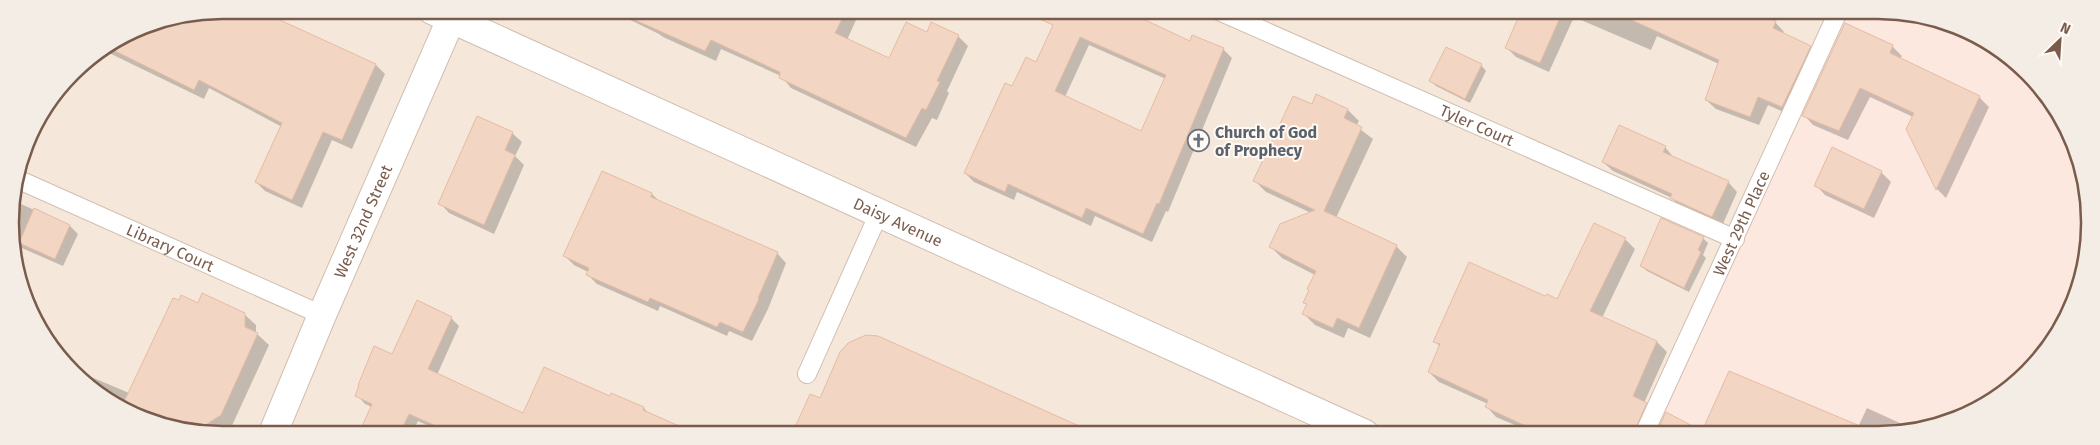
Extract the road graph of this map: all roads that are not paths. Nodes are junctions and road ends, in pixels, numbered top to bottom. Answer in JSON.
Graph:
{"nodes":[{"id":1,"x":444,"y":19,"type":"edge"},
{"id":2,"x":459,"y":19,"type":"edge"},
{"id":3,"x":1237,"y":19,"type":"edge"},
{"id":4,"x":1835,"y":19,"type":"edge"},
{"id":5,"x":23,"y":181,"type":"edge"},
{"id":6,"x":879,"y":213,"type":"junction"},
{"id":7,"x":1735,"y":239,"type":"junction"},
{"id":8,"x":322,"y":314,"type":"junction"},
{"id":9,"x":807,"y":374,"type":"dead end"},
{"id":10,"x":276,"y":426,"type":"edge"},
{"id":11,"x":1347,"y":426,"type":"edge"},
{"id":12,"x":1648,"y":426,"type":"edge"}],
"edges":[{"from":1,"to":8,"type":"street","name":"West 32nd Street"},
{"from":2,"to":6,"type":"street","name":"Daisy Avenue"},
{"from":3,"to":7,"type":"lane","name":"Tyler Court"},
{"from":4,"to":7,"type":"lane","name":"West 29th Place"},
{"from":5,"to":8,"type":"lane","name":"Library Court"},
{"from":6,"to":9,"type":"lane"},
{"from":6,"to":11,"type":"street","name":"Daisy Avenue"},
{"from":7,"to":12,"type":"lane","name":"West 29th Place"},
{"from":8,"to":10,"type":"street","name":"West 32nd Street"}]}
